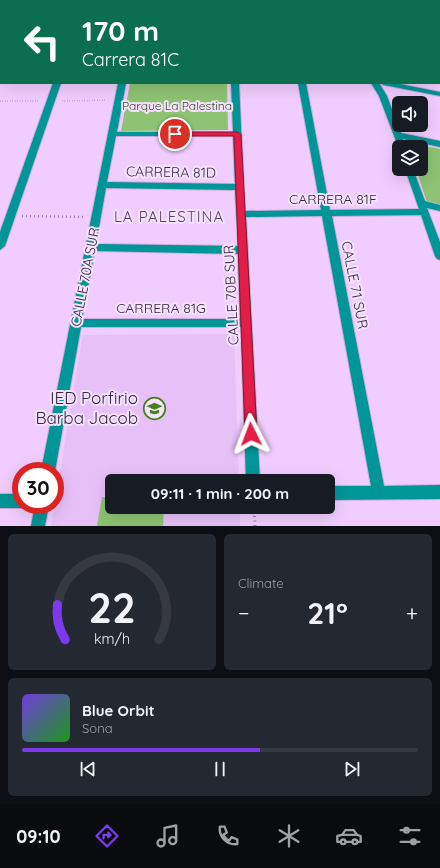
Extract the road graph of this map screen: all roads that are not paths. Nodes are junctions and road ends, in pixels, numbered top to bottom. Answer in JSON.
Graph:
{"nodes":[{"id":1,"x":57,"y":84,"type":"edge"},
{"id":2,"x":122,"y":84,"type":"edge"},
{"id":3,"x":235,"y":84,"type":"edge"},
{"id":4,"x":302,"y":84,"type":"edge"},
{"id":5,"x":376,"y":84,"type":"edge"},
{"id":6,"x":394,"y":84,"type":"edge"},
{"id":7,"x":413,"y":86,"type":"edge"},
{"id":8,"x":440,"y":94,"type":"edge"},
{"id":9,"x":112,"y":134,"type":"junction"},
{"id":10,"x":237,"y":134,"type":"junction"},
{"id":11,"x":398,"y":135,"type":"junction"},
{"id":12,"x":400,"y":140,"type":"edge"},
{"id":13,"x":440,"y":144,"type":"edge"},
{"id":14,"x":412,"y":176,"type":"edge"},
{"id":15,"x":102,"y":185,"type":"junction"},
{"id":16,"x":240,"y":187,"type":"junction"},
{"id":17,"x":423,"y":208,"type":"junction"},
{"id":18,"x":440,"y":208,"type":"edge"},
{"id":19,"x":327,"y":213,"type":"junction"},
{"id":20,"x":241,"y":214,"type":"junction"},
{"id":21,"x":0,"y":246,"type":"edge"},
{"id":22,"x":90,"y":247,"type":"junction"},
{"id":23,"x":243,"y":250,"type":"junction"},
{"id":24,"x":440,"y":256,"type":"edge"},
{"id":25,"x":76,"y":323,"type":"junction"},
{"id":26,"x":246,"y":323,"type":"junction"},
{"id":27,"x":50,"y":462,"type":"edge"},
{"id":28,"x":253,"y":474,"type":"edge"},
{"id":29,"x":440,"y":492,"type":"edge"},
{"id":30,"x":335,"y":493,"type":"edge"},
{"id":31,"x":379,"y":493,"type":"junction"},
{"id":32,"x":0,"y":501,"type":"edge"},
{"id":33,"x":12,"y":501,"type":"edge"},
{"id":34,"x":40,"y":514,"type":"edge"},
{"id":35,"x":38,"y":526,"type":"edge"}],
"edges":[{"from":1,"to":21,"type":"street"},
{"from":2,"to":9,"type":"street","name":"CALLE 70A SUR"},
{"from":3,"to":10,"type":"street","name":"CALLE 70B SUR"},
{"from":4,"to":19,"type":"street","name":"CALLE 71 SUR"},
{"from":5,"to":11,"type":"street"},
{"from":6,"to":7,"type":"street"},
{"from":7,"to":8,"type":"street"},
{"from":9,"to":10,"type":"street"},
{"from":9,"to":15,"type":"street","name":"CALLE 70A SUR"},
{"from":10,"to":16,"type":"street","name":"CALLE 70B SUR"},
{"from":11,"to":12,"type":"street"},
{"from":11,"to":13,"type":"street"},
{"from":14,"to":17,"type":"street"},
{"from":15,"to":16,"type":"street","name":"CARRERA 81D"},
{"from":15,"to":22,"type":"street","name":"CALLE 70A SUR"},
{"from":16,"to":20,"type":"street","name":"CALLE 70B SUR"},
{"from":17,"to":18,"type":"street","name":"CARRERA 81F"},
{"from":17,"to":19,"type":"street","name":"CARRERA 81F"},
{"from":17,"to":24,"type":"street"},
{"from":19,"to":20,"type":"street","name":"CARRERA 81F"},
{"from":19,"to":31,"type":"street","name":"CALLE 71 SUR"},
{"from":20,"to":23,"type":"street","name":"CALLE 70B SUR"},
{"from":22,"to":23,"type":"street"},
{"from":22,"to":25,"type":"street","name":"CALLE 70A SUR"},
{"from":23,"to":26,"type":"street","name":"CALLE 70B SUR"},
{"from":25,"to":26,"type":"street","name":"CARRERA 81G"},
{"from":25,"to":27,"type":"street","name":"CALLE 70A SUR"},
{"from":26,"to":28,"type":"street","name":"CALLE 70B SUR"},
{"from":29,"to":31,"type":"street"},
{"from":30,"to":31,"type":"street"},
{"from":32,"to":33,"type":"street"},
{"from":34,"to":35,"type":"street"}]}
